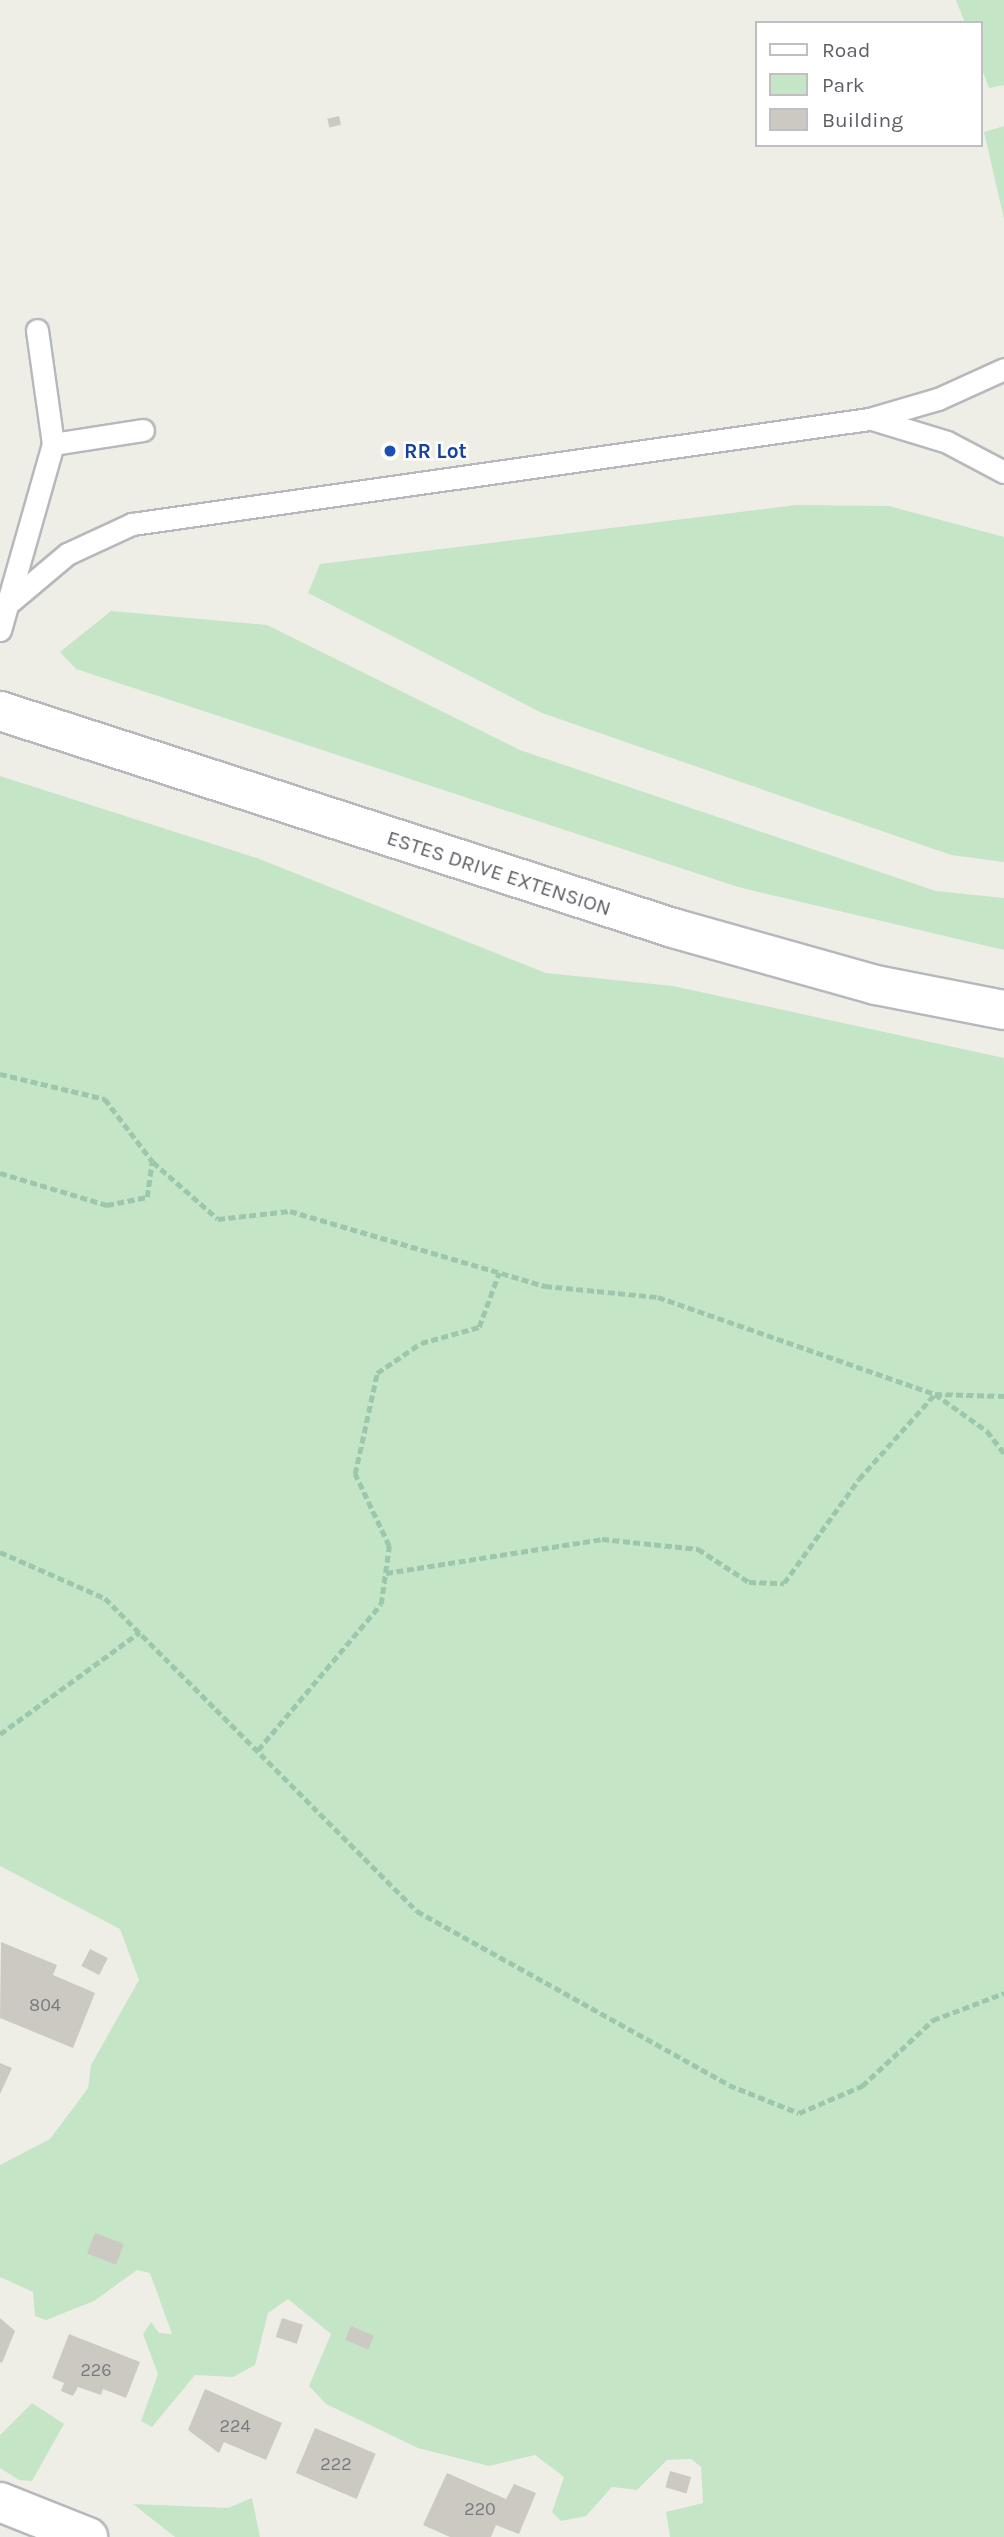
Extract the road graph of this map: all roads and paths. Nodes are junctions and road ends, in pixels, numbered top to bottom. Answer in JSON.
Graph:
{"nodes":[{"id":1,"x":37,"y":330,"type":"dead end"},
{"id":2,"x":1004,"y":369,"type":"edge"},
{"id":3,"x":869,"y":419,"type":"junction"},
{"id":4,"x":143,"y":430,"type":"dead end"},
{"id":5,"x":53,"y":444,"type":"junction"},
{"id":6,"x":1004,"y":472,"type":"edge"},
{"id":7,"x":10,"y":602,"type":"junction"},
{"id":8,"x":0,"y":630,"type":"edge"},
{"id":9,"x":0,"y":711,"type":"edge"},
{"id":10,"x":1004,"y":1010,"type":"edge"},
{"id":11,"x":0,"y":1074,"type":"edge"},
{"id":12,"x":153,"y":1162,"type":"junction"},
{"id":13,"x":0,"y":1173,"type":"edge"},
{"id":14,"x":499,"y":1273,"type":"junction"},
{"id":15,"x":935,"y":1394,"type":"junction"},
{"id":16,"x":1004,"y":1396,"type":"edge"},
{"id":17,"x":1004,"y":1453,"type":"edge"},
{"id":18,"x":0,"y":1552,"type":"edge"},
{"id":19,"x":386,"y":1573,"type":"junction"},
{"id":20,"x":140,"y":1632,"type":"junction"},
{"id":21,"x":0,"y":1734,"type":"edge"},
{"id":22,"x":258,"y":1750,"type":"junction"},
{"id":23,"x":1004,"y":1993,"type":"edge"},
{"id":24,"x":0,"y":2502,"type":"edge"},
{"id":25,"x":88,"y":2537,"type":"edge"}],
"edges":[{"from":1,"to":5,"type":"lane"},
{"from":2,"to":3,"type":"lane"},
{"from":3,"to":6,"type":"lane"},
{"from":3,"to":7,"type":"lane"},
{"from":4,"to":5,"type":"lane"},
{"from":5,"to":7,"type":"lane"},
{"from":7,"to":8,"type":"lane"},
{"from":9,"to":10,"type":"main road","name":"ESTES DRIVE EXTENSION"},
{"from":11,"to":12,"type":"path"},
{"from":12,"to":13,"type":"path"},
{"from":12,"to":14,"type":"path"},
{"from":14,"to":15,"type":"path"},
{"from":14,"to":19,"type":"path"},
{"from":15,"to":16,"type":"path"},
{"from":15,"to":17,"type":"path"},
{"from":15,"to":19,"type":"path"},
{"from":18,"to":20,"type":"path"},
{"from":19,"to":22,"type":"path"},
{"from":20,"to":21,"type":"path"},
{"from":20,"to":22,"type":"path"},
{"from":22,"to":23,"type":"path"},
{"from":24,"to":25,"type":"main road"}]}
